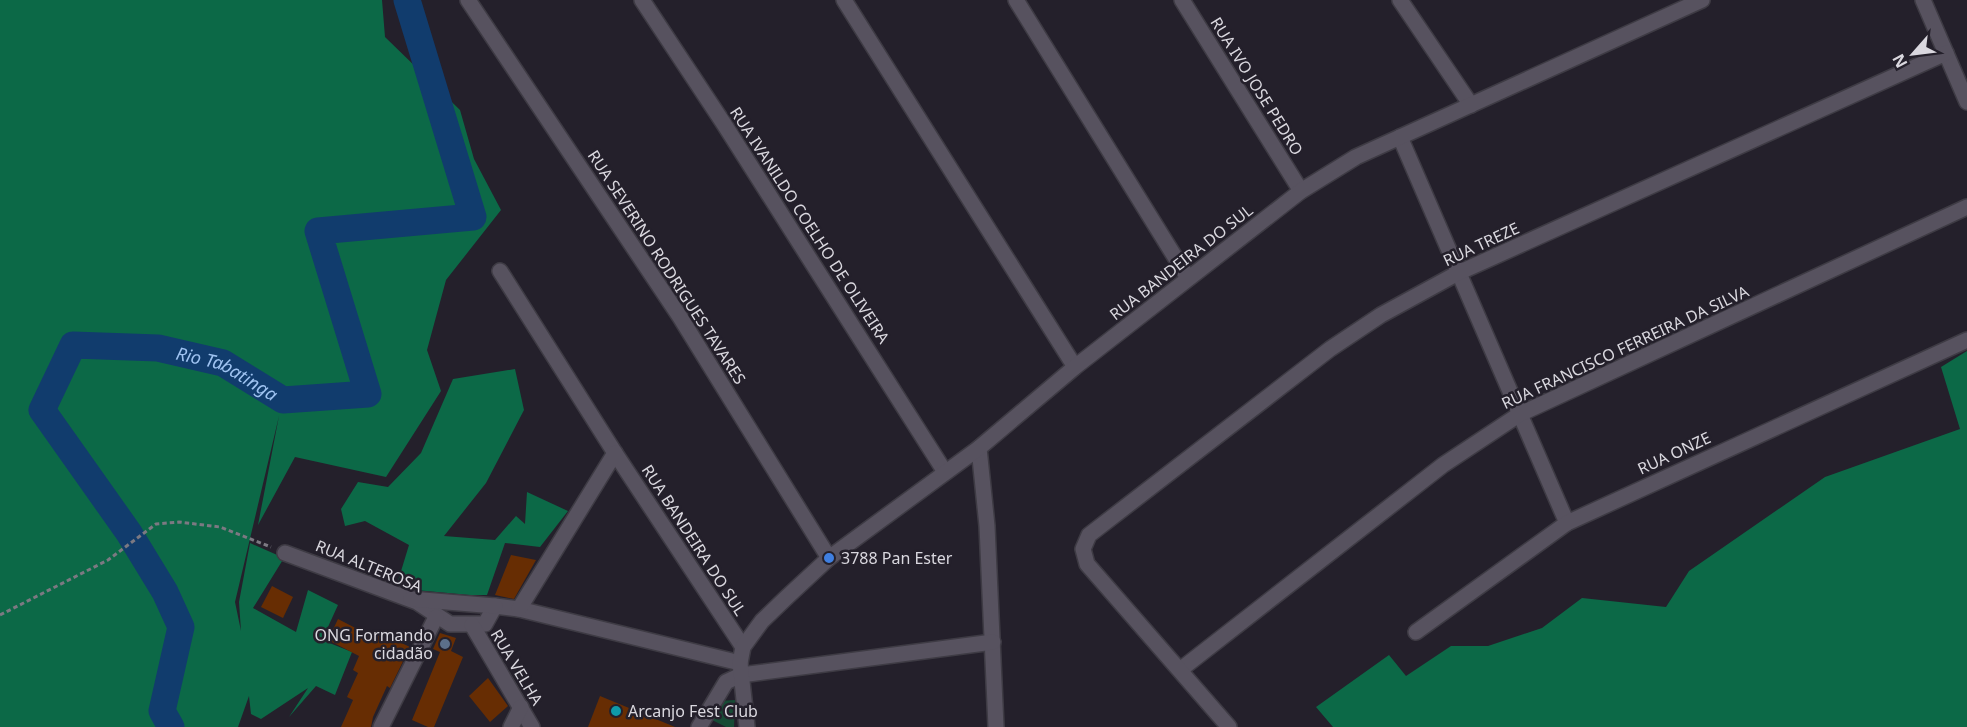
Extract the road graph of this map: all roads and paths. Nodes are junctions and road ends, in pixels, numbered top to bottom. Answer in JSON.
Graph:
{"nodes":[{"id":1,"x":468,"y":0,"type":"edge"},
{"id":2,"x":642,"y":0,"type":"edge"},
{"id":3,"x":844,"y":0,"type":"edge"},
{"id":4,"x":1016,"y":0,"type":"edge"},
{"id":5,"x":1182,"y":0,"type":"edge"},
{"id":6,"x":1400,"y":0,"type":"edge"},
{"id":7,"x":1702,"y":0,"type":"edge"},
{"id":8,"x":1923,"y":0,"type":"edge"},
{"id":9,"x":1946,"y":53,"type":"junction"},
{"id":10,"x":1967,"y":102,"type":"edge"},
{"id":11,"x":1471,"y":105,"type":"junction"},
{"id":12,"x":1400,"y":137,"type":"junction"},
{"id":13,"x":1301,"y":191,"type":"junction"},
{"id":14,"x":1967,"y":207,"type":"edge"},
{"id":15,"x":500,"y":272,"type":"dead end"},
{"id":16,"x":1458,"y":273,"type":"junction"},
{"id":17,"x":1188,"y":278,"type":"junction"},
{"id":18,"x":1967,"y":340,"type":"edge"},
{"id":19,"x":1075,"y":367,"type":"junction"},
{"id":20,"x":1520,"y":414,"type":"junction"},
{"id":21,"x":979,"y":448,"type":"junction"},
{"id":22,"x":615,"y":453,"type":"junction"},
{"id":23,"x":945,"y":471,"type":"junction"},
{"id":24,"x":1567,"y":523,"type":"junction"},
{"id":25,"x":285,"y":553,"type":"joint"},
{"id":26,"x":829,"y":558,"type":"junction"},
{"id":27,"x":406,"y":598,"type":"junction"},
{"id":28,"x":495,"y":606,"type":"junction"},
{"id":29,"x":519,"y":609,"type":"junction"},
{"id":30,"x":0,"y":615,"type":"edge"},
{"id":31,"x":436,"y":617,"type":"junction"},
{"id":32,"x":472,"y":625,"type":"junction"},
{"id":33,"x":1416,"y":632,"type":"dead end"},
{"id":34,"x":993,"y":642,"type":"junction"},
{"id":35,"x":743,"y":647,"type":"junction"},
{"id":36,"x":741,"y":669,"type":"junction"},
{"id":37,"x":1180,"y":670,"type":"junction"},
{"id":38,"x":520,"y":708,"type":"junction"},
{"id":39,"x":381,"y":727,"type":"edge"},
{"id":40,"x":511,"y":727,"type":"edge"},
{"id":41,"x":532,"y":727,"type":"edge"},
{"id":42,"x":699,"y":727,"type":"edge"},
{"id":43,"x":747,"y":727,"type":"edge"},
{"id":44,"x":996,"y":727,"type":"edge"},
{"id":45,"x":1229,"y":727,"type":"edge"}],
"edges":[{"from":1,"to":26,"type":"street","name":"RUA SEVERINO RODRIGUES TAVARES"},
{"from":2,"to":23,"type":"street","name":"RUA IVANILDO COELHO DE OLIVEIRA"},
{"from":3,"to":19,"type":"street"},
{"from":4,"to":17,"type":"street"},
{"from":5,"to":13,"type":"street","name":"RUA IVO JOSE PEDRO"},
{"from":6,"to":11,"type":"street"},
{"from":7,"to":11,"type":"street","name":"RUA BANDEIRA DO SUL"},
{"from":8,"to":9,"type":"street"},
{"from":9,"to":10,"type":"street"},
{"from":9,"to":16,"type":"street","name":"RUA TREZE"},
{"from":11,"to":12,"type":"street","name":"RUA BANDEIRA DO SUL"},
{"from":12,"to":13,"type":"street","name":"RUA BANDEIRA DO SUL"},
{"from":12,"to":16,"type":"street"},
{"from":13,"to":17,"type":"street","name":"RUA BANDEIRA DO SUL"},
{"from":14,"to":20,"type":"street","name":"RUA FRANCISCO FERREIRA DA SILVA"},
{"from":15,"to":22,"type":"street","name":"RUA BANDEIRA DO SUL"},
{"from":16,"to":20,"type":"street"},
{"from":16,"to":37,"type":"street","name":"RUA TREZE"},
{"from":17,"to":19,"type":"street","name":"RUA BANDEIRA DO SUL"},
{"from":18,"to":24,"type":"street","name":"RUA ONZE"},
{"from":19,"to":21,"type":"street","name":"RUA BANDEIRA DO SUL"},
{"from":20,"to":24,"type":"street"},
{"from":20,"to":37,"type":"street","name":"RUA FRANCISCO FERREIRA DA SILVA"},
{"from":21,"to":23,"type":"street","name":"RUA BANDEIRA DO SUL"},
{"from":21,"to":34,"type":"street"},
{"from":22,"to":29,"type":"street"},
{"from":22,"to":35,"type":"street","name":"RUA BANDEIRA DO SUL"},
{"from":23,"to":26,"type":"street","name":"RUA BANDEIRA DO SUL"},
{"from":24,"to":33,"type":"street","name":"RUA ONZE"},
{"from":25,"to":27,"type":"street","name":"RUA ALTEROSA"},
{"from":25,"to":30,"type":"path"},
{"from":26,"to":35,"type":"street","name":"RUA BANDEIRA DO SUL"},
{"from":27,"to":28,"type":"street"},
{"from":27,"to":31,"type":"street","name":"RUA ALTEROSA"},
{"from":28,"to":29,"type":"street"},
{"from":28,"to":32,"type":"street"},
{"from":29,"to":36,"type":"street"},
{"from":31,"to":32,"type":"street","name":"RUA ALTEROSA"},
{"from":31,"to":39,"type":"street"},
{"from":32,"to":38,"type":"street","name":"RUA VELHA"},
{"from":34,"to":36,"type":"street"},
{"from":34,"to":44,"type":"street"},
{"from":35,"to":36,"type":"street","name":"RUA BANDEIRA DO SUL"},
{"from":36,"to":42,"type":"street"},
{"from":36,"to":43,"type":"street","name":"RUA BANDEIRA DO SUL"},
{"from":37,"to":45,"type":"street"},
{"from":38,"to":40,"type":"street"},
{"from":38,"to":41,"type":"street","name":"RUA VELHA"}]}
